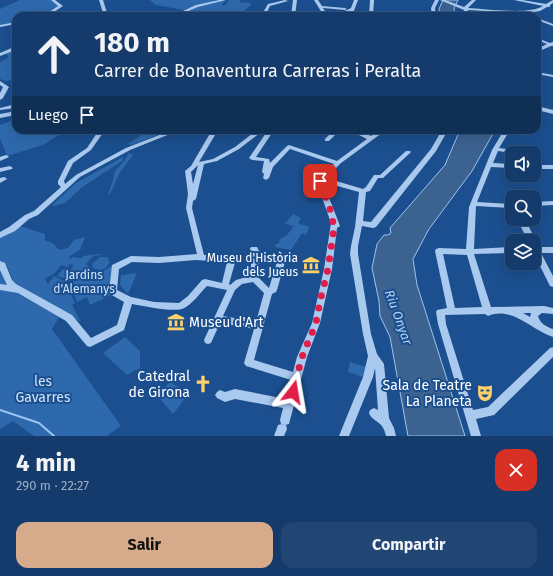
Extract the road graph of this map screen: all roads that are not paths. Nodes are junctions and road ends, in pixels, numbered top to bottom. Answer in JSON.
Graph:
{"nodes":[{"id":1,"x":53,"y":0,"type":"edge"},
{"id":2,"x":101,"y":0,"type":"edge"},
{"id":3,"x":224,"y":0,"type":"edge"},
{"id":4,"x":295,"y":0,"type":"edge"},
{"id":5,"x":316,"y":0,"type":"edge"},
{"id":6,"x":356,"y":0,"type":"edge"},
{"id":7,"x":372,"y":0,"type":"edge"},
{"id":8,"x":437,"y":0,"type":"edge"},
{"id":9,"x":442,"y":0,"type":"edge"},
{"id":10,"x":474,"y":0,"type":"edge"},
{"id":11,"x":516,"y":0,"type":"edge"},
{"id":12,"x":284,"y":1,"type":"edge"},
{"id":13,"x":553,"y":1,"type":"edge"},
{"id":14,"x":294,"y":6,"type":"junction"},
{"id":15,"x":547,"y":6,"type":"junction"},
{"id":16,"x":321,"y":7,"type":"junction"},
{"id":17,"x":553,"y":7,"type":"edge"},
{"id":18,"x":345,"y":9,"type":"dead end"},
{"id":19,"x":352,"y":9,"type":"junction"},
{"id":20,"x":466,"y":9,"type":"junction"},
{"id":21,"x":51,"y":12,"type":"edge"},
{"id":22,"x":105,"y":12,"type":"edge"},
{"id":23,"x":183,"y":12,"type":"edge"},
{"id":24,"x":265,"y":12,"type":"edge"},
{"id":25,"x":293,"y":12,"type":"edge"},
{"id":26,"x":324,"y":12,"type":"edge"},
{"id":27,"x":345,"y":12,"type":"edge"},
{"id":28,"x":351,"y":12,"type":"edge"},
{"id":29,"x":371,"y":12,"type":"edge"},
{"id":30,"x":434,"y":12,"type":"edge"},
{"id":31,"x":466,"y":12,"type":"edge"},
{"id":32,"x":493,"y":12,"type":"edge"},
{"id":33,"x":532,"y":12,"type":"edge"},
{"id":34,"x":541,"y":20,"type":"edge"},
{"id":35,"x":12,"y":24,"type":"edge"},
{"id":36,"x":553,"y":25,"type":"edge"},
{"id":37,"x":0,"y":26,"type":"edge"},
{"id":38,"x":541,"y":40,"type":"edge"},
{"id":39,"x":552,"y":44,"type":"edge"},
{"id":40,"x":541,"y":49,"type":"edge"},
{"id":41,"x":12,"y":50,"type":"edge"},
{"id":42,"x":0,"y":55,"type":"edge"},
{"id":43,"x":541,"y":74,"type":"edge"},
{"id":44,"x":553,"y":76,"type":"edge"},
{"id":45,"x":0,"y":82,"type":"edge"},
{"id":46,"x":0,"y":98,"type":"edge"},
{"id":47,"x":12,"y":106,"type":"edge"},
{"id":48,"x":0,"y":108,"type":"edge"},
{"id":49,"x":541,"y":109,"type":"edge"},
{"id":50,"x":553,"y":112,"type":"edge"},
{"id":51,"x":12,"y":114,"type":"edge"},
{"id":52,"x":1,"y":116,"type":"edge"},
{"id":53,"x":99,"y":134,"type":"edge"},
{"id":54,"x":167,"y":134,"type":"edge"},
{"id":55,"x":213,"y":134,"type":"edge"},
{"id":56,"x":256,"y":134,"type":"edge"},
{"id":57,"x":268,"y":134,"type":"edge"},
{"id":58,"x":327,"y":134,"type":"edge"},
{"id":59,"x":333,"y":134,"type":"edge"},
{"id":60,"x":362,"y":134,"type":"edge"},
{"id":61,"x":377,"y":134,"type":"edge"},
{"id":62,"x":443,"y":134,"type":"edge"},
{"id":63,"x":505,"y":134,"type":"edge"},
{"id":64,"x":371,"y":138,"type":"junction"},
{"id":65,"x":496,"y":149,"type":"junction"},
{"id":66,"x":505,"y":150,"type":"edge"},
{"id":67,"x":408,"y":152,"type":"dead end"},
{"id":68,"x":337,"y":163,"type":"junction"},
{"id":69,"x":490,"y":165,"type":"junction"},
{"id":70,"x":505,"y":166,"type":"edge"},
{"id":71,"x":541,"y":166,"type":"edge"},
{"id":72,"x":10,"y":168,"type":"dead end"},
{"id":73,"x":553,"y":168,"type":"edge"},
{"id":74,"x":0,"y":170,"type":"edge"},
{"id":75,"x":324,"y":179,"type":"junction"},
{"id":76,"x":65,"y":187,"type":"junction"},
{"id":77,"x":363,"y":192,"type":"junction"},
{"id":78,"x":553,"y":203,"type":"edge"},
{"id":79,"x":473,"y":204,"type":"junction"},
{"id":80,"x":541,"y":204,"type":"edge"},
{"id":81,"x":190,"y":206,"type":"junction"},
{"id":82,"x":505,"y":206,"type":"edge"},
{"id":83,"x":359,"y":223,"type":"junction"},
{"id":84,"x":0,"y":235,"type":"edge"},
{"id":85,"x":254,"y":249,"type":"dead end"},
{"id":86,"x":541,"y":249,"type":"edge"},
{"id":87,"x":505,"y":250,"type":"edge"},
{"id":88,"x":553,"y":250,"type":"edge"},
{"id":89,"x":473,"y":252,"type":"junction"},
{"id":90,"x":201,"y":257,"type":"junction"},
{"id":91,"x":541,"y":258,"type":"edge"},
{"id":92,"x":281,"y":262,"type":"dead end"},
{"id":93,"x":0,"y":264,"type":"edge"},
{"id":94,"x":254,"y":278,"type":"junction"},
{"id":95,"x":553,"y":284,"type":"edge"},
{"id":96,"x":0,"y":287,"type":"edge"},
{"id":97,"x":228,"y":287,"type":"junction"},
{"id":98,"x":18,"y":290,"type":"junction"},
{"id":99,"x":268,"y":292,"type":"junction"},
{"id":100,"x":129,"y":300,"type":"junction"},
{"id":101,"x":507,"y":310,"type":"junction"},
{"id":102,"x":539,"y":310,"type":"junction"},
{"id":103,"x":553,"y":311,"type":"edge"},
{"id":104,"x":445,"y":312,"type":"junction"},
{"id":105,"x":488,"y":312,"type":"junction"},
{"id":106,"x":218,"y":319,"type":"junction"},
{"id":107,"x":257,"y":326,"type":"junction"},
{"id":108,"x":540,"y":327,"type":"junction"},
{"id":109,"x":552,"y":333,"type":"edge"},
{"id":110,"x":208,"y":340,"type":"dead end"},
{"id":111,"x":553,"y":351,"type":"edge"},
{"id":112,"x":373,"y":356,"type":"junction"},
{"id":113,"x":296,"y":378,"type":"junction"},
{"id":114,"x":220,"y":395,"type":"dead end"},
{"id":115,"x":290,"y":404,"type":"junction"},
{"id":116,"x":374,"y":413,"type":"dead end"},
{"id":117,"x":470,"y":414,"type":"junction"},
{"id":118,"x":384,"y":418,"type":"junction"},
{"id":119,"x":282,"y":428,"type":"edge"},
{"id":120,"x":344,"y":436,"type":"edge"},
{"id":121,"x":391,"y":436,"type":"edge"},
{"id":122,"x":476,"y":436,"type":"edge"}],
"edges":[{"from":1,"to":21,"type":"street"},
{"from":2,"to":22,"type":"street"},
{"from":3,"to":23,"type":"street"},
{"from":4,"to":14,"type":"street"},
{"from":5,"to":16,"type":"street"},
{"from":6,"to":19,"type":"street"},
{"from":7,"to":29,"type":"street"},
{"from":8,"to":30,"type":"street"},
{"from":9,"to":20,"type":"street"},
{"from":10,"to":20,"type":"street"},
{"from":11,"to":15,"type":"street"},
{"from":12,"to":14,"type":"street"},
{"from":12,"to":24,"type":"street"},
{"from":13,"to":15,"type":"street"},
{"from":14,"to":25,"type":"street"},
{"from":15,"to":17,"type":"street"},
{"from":15,"to":33,"type":"street"},
{"from":16,"to":18,"type":"street"},
{"from":16,"to":26,"type":"street"},
{"from":19,"to":27,"type":"street"},
{"from":19,"to":28,"type":"street"},
{"from":20,"to":31,"type":"street"},
{"from":20,"to":32,"type":"street"},
{"from":34,"to":36,"type":"street"},
{"from":35,"to":37,"type":"street"},
{"from":38,"to":39,"type":"street"},
{"from":39,"to":40,"type":"street"},
{"from":41,"to":42,"type":"street"},
{"from":43,"to":44,"type":"street"},
{"from":45,"to":46,"type":"street"},
{"from":47,"to":48,"type":"street"},
{"from":48,"to":52,"type":"street"},
{"from":49,"to":50,"type":"street"},
{"from":51,"to":52,"type":"street"},
{"from":53,"to":76,"type":"street"},
{"from":54,"to":76,"type":"street"},
{"from":55,"to":81,"type":"street"},
{"from":56,"to":81,"type":"street"},
{"from":57,"to":68,"type":"street"},
{"from":58,"to":59,"type":"street"},
{"from":60,"to":64,"type":"street"},
{"from":61,"to":64,"type":"street"},
{"from":62,"to":83,"type":"street"},
{"from":63,"to":65,"type":"street"},
{"from":64,"to":68,"type":"street"},
{"from":65,"to":66,"type":"street"},
{"from":65,"to":69,"type":"street"},
{"from":67,"to":77,"type":"street"},
{"from":68,"to":75,"type":"street"},
{"from":69,"to":70,"type":"street"},
{"from":69,"to":79,"type":"street"},
{"from":71,"to":73,"type":"street"},
{"from":72,"to":74,"type":"street"},
{"from":75,"to":77,"type":"street"},
{"from":75,"to":113,"type":"street"},
{"from":76,"to":84,"type":"street"},
{"from":77,"to":83,"type":"street"},
{"from":78,"to":80,"type":"street"},
{"from":79,"to":82,"type":"street"},
{"from":79,"to":89,"type":"street"},
{"from":81,"to":90,"type":"street"},
{"from":83,"to":112,"type":"street"},
{"from":85,"to":94,"type":"street"},
{"from":86,"to":88,"type":"street"},
{"from":87,"to":89,"type":"street"},
{"from":89,"to":104,"type":"street"},
{"from":89,"to":105,"type":"street"},
{"from":90,"to":97,"type":"street"},
{"from":90,"to":100,"type":"street"},
{"from":91,"to":95,"type":"street"},
{"from":92,"to":99,"type":"street"},
{"from":93,"to":98,"type":"street"},
{"from":94,"to":97,"type":"street"},
{"from":94,"to":99,"type":"street"},
{"from":96,"to":98,"type":"street"},
{"from":97,"to":100,"type":"street"},
{"from":97,"to":106,"type":"street"},
{"from":98,"to":100,"type":"street"},
{"from":99,"to":107,"type":"street"},
{"from":101,"to":102,"type":"street"},
{"from":101,"to":105,"type":"street"},
{"from":101,"to":108,"type":"street"},
{"from":102,"to":103,"type":"street"},
{"from":102,"to":108,"type":"street"},
{"from":104,"to":105,"type":"street"},
{"from":104,"to":117,"type":"street"},
{"from":106,"to":107,"type":"street"},
{"from":106,"to":110,"type":"street"},
{"from":107,"to":113,"type":"street"},
{"from":108,"to":109,"type":"street"},
{"from":111,"to":117,"type":"street"},
{"from":112,"to":118,"type":"street"},
{"from":112,"to":120,"type":"street"},
{"from":113,"to":115,"type":"street"},
{"from":114,"to":115,"type":"street"},
{"from":115,"to":119,"type":"street"},
{"from":116,"to":118,"type":"street"},
{"from":117,"to":122,"type":"street"},
{"from":118,"to":121,"type":"street"}]}
